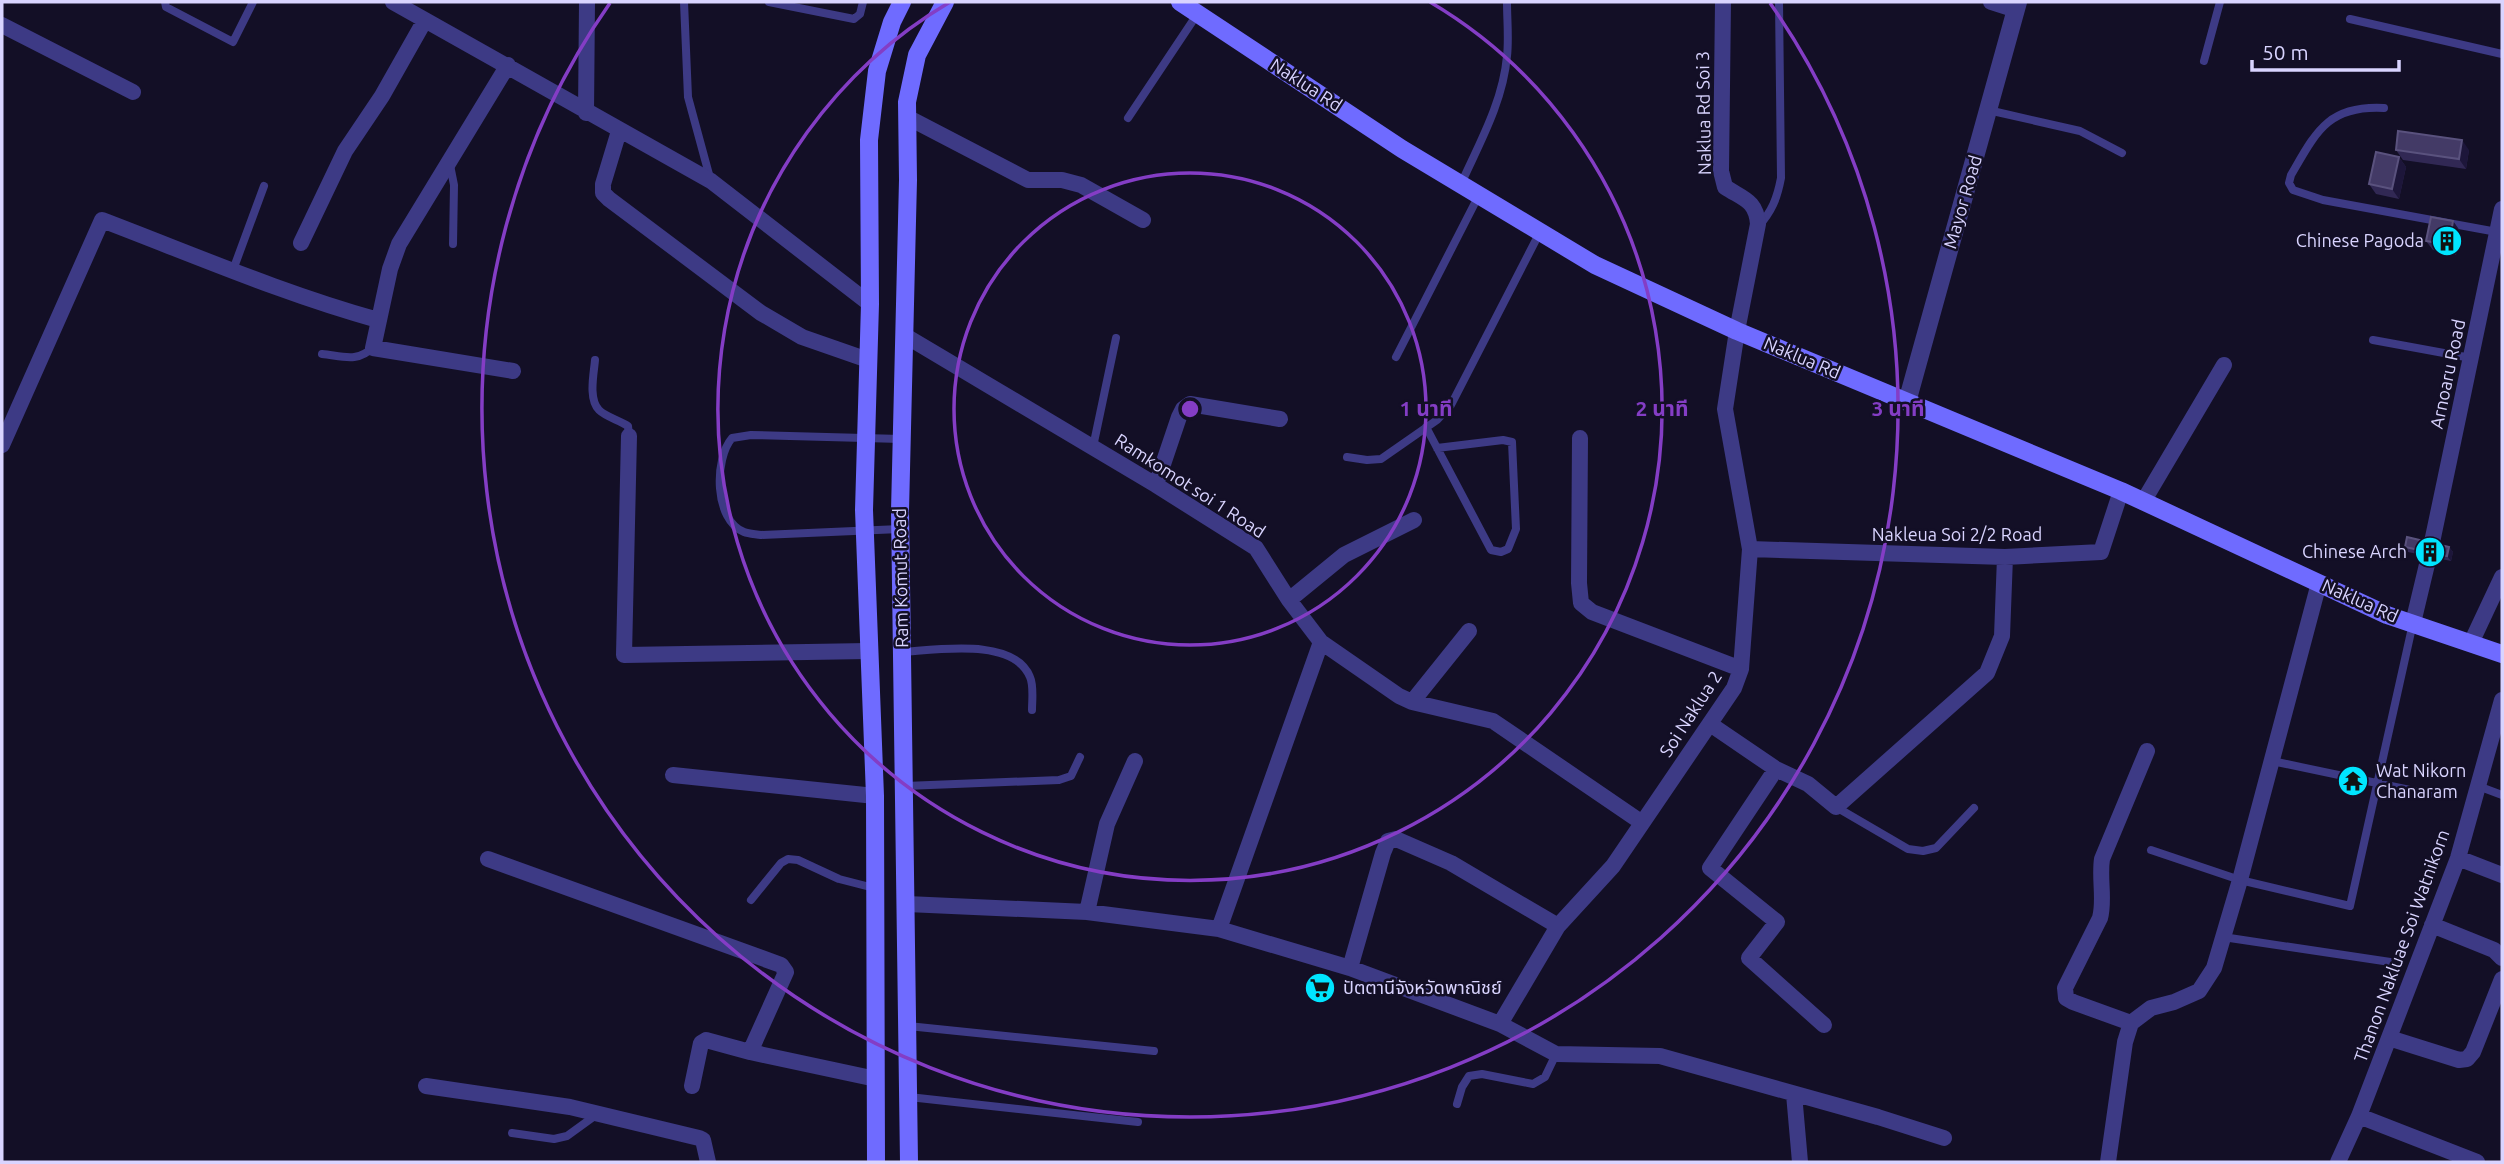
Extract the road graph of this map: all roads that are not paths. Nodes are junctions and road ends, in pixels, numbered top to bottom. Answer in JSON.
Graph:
{"nodes":[{"id":1,"x":165,"y":2,"type":"edge"},
{"id":2,"x":253,"y":2,"type":"edge"},
{"id":3,"x":393,"y":2,"type":"edge"},
{"id":4,"x":587,"y":2,"type":"edge"},
{"id":5,"x":684,"y":2,"type":"edge"},
{"id":6,"x":769,"y":2,"type":"edge"},
{"id":7,"x":863,"y":2,"type":"edge"},
{"id":8,"x":902,"y":2,"type":"edge"},
{"id":9,"x":945,"y":2,"type":"edge"},
{"id":10,"x":1180,"y":2,"type":"edge"},
{"id":11,"x":1507,"y":2,"type":"edge"},
{"id":12,"x":1723,"y":2,"type":"edge"},
{"id":13,"x":1779,"y":2,"type":"edge"},
{"id":14,"x":1991,"y":2,"type":"edge"},
{"id":15,"x":2220,"y":2,"type":"edge"},
{"id":16,"x":2017,"y":6,"type":"edge"},
{"id":17,"x":1198,"y":13,"type":"junction"},
{"id":18,"x":2350,"y":19,"type":"dead end"},
{"id":19,"x":425,"y":20,"type":"junction"},
{"id":20,"x":2,"y":25,"type":"edge"},
{"id":21,"x":2502,"y":54,"type":"edge"},
{"id":22,"x":2204,"y":61,"type":"dead end"},
{"id":23,"x":508,"y":65,"type":"junction"},
{"id":24,"x":133,"y":92,"type":"dead end"},
{"id":25,"x":2384,"y":108,"type":"dead end"},
{"id":26,"x":1988,"y":110,"type":"junction"},
{"id":27,"x":586,"y":113,"type":"junction"},
{"id":28,"x":907,"y":117,"type":"junction"},
{"id":29,"x":1128,"y":118,"type":"dead end"},
{"id":30,"x":619,"y":131,"type":"junction"},
{"id":31,"x":2122,"y":153,"type":"dead end"},
{"id":32,"x":449,"y":162,"type":"junction"},
{"id":33,"x":711,"y":181,"type":"junction"},
{"id":34,"x":1461,"y":184,"type":"junction"},
{"id":35,"x":264,"y":186,"type":"dead end"},
{"id":36,"x":1479,"y":195,"type":"junction"},
{"id":37,"x":2502,"y":209,"type":"edge"},
{"id":38,"x":1143,"y":220,"type":"dead end"},
{"id":39,"x":1757,"y":229,"type":"junction"},
{"id":40,"x":1540,"y":232,"type":"junction"},
{"id":41,"x":2497,"y":232,"type":"junction"},
{"id":42,"x":301,"y":243,"type":"dead end"},
{"id":43,"x":453,"y":244,"type":"dead end"},
{"id":44,"x":233,"y":270,"type":"junction"},
{"id":45,"x":870,"y":304,"type":"junction"},
{"id":46,"x":378,"y":320,"type":"junction"},
{"id":47,"x":1737,"y":331,"type":"junction"},
{"id":48,"x":904,"y":335,"type":"junction"},
{"id":49,"x":1116,"y":338,"type":"dead end"},
{"id":50,"x":2373,"y":340,"type":"dead end"},
{"id":51,"x":373,"y":348,"type":"junction"},
{"id":52,"x":322,"y":354,"type":"dead end"},
{"id":53,"x":1396,"y":357,"type":"dead end"},
{"id":54,"x":2471,"y":358,"type":"junction"},
{"id":55,"x":594,"y":360,"type":"dead end"},
{"id":56,"x":869,"y":360,"type":"junction"},
{"id":57,"x":2224,"y":365,"type":"dead end"},
{"id":58,"x":513,"y":371,"type":"dead end"},
{"id":59,"x":1907,"y":402,"type":"junction"},
{"id":60,"x":1280,"y":419,"type":"dead end"},
{"id":61,"x":1426,"y":427,"type":"junction"},
{"id":62,"x":629,"y":436,"type":"joint"},
{"id":63,"x":866,"y":438,"type":"junction"},
{"id":64,"x":1580,"y":438,"type":"dead end"},
{"id":65,"x":901,"y":439,"type":"junction"},
{"id":66,"x":2,"y":445,"type":"edge"},
{"id":67,"x":1093,"y":447,"type":"junction"},
{"id":68,"x":1437,"y":448,"type":"junction"},
{"id":69,"x":1347,"y":457,"type":"dead end"},
{"id":70,"x":1156,"y":485,"type":"junction"},
{"id":71,"x":2121,"y":491,"type":"junction"},
{"id":72,"x":2143,"y":502,"type":"junction"},
{"id":73,"x":1414,"y":520,"type":"dead end"},
{"id":74,"x":900,"y":529,"type":"junction"},
{"id":75,"x":864,"y":530,"type":"junction"},
{"id":76,"x":1750,"y":549,"type":"junction"},
{"id":77,"x":2005,"y":557,"type":"junction"},
{"id":78,"x":2502,"y":577,"type":"edge"},
{"id":79,"x":2319,"y":583,"type":"junction"},
{"id":80,"x":1289,"y":600,"type":"junction"},
{"id":81,"x":2413,"y":623,"type":"junction"},
{"id":82,"x":1469,"y":631,"type":"dead end"},
{"id":83,"x":1321,"y":642,"type":"junction"},
{"id":84,"x":2472,"y":643,"type":"junction"},
{"id":85,"x":868,"y":651,"type":"junction"},
{"id":86,"x":902,"y":652,"type":"junction"},
{"id":87,"x":2502,"y":654,"type":"edge"},
{"id":88,"x":1741,"y":669,"type":"junction"},
{"id":89,"x":2502,"y":700,"type":"edge"},
{"id":90,"x":1412,"y":702,"type":"junction"},
{"id":91,"x":1032,"y":710,"type":"dead end"},
{"id":92,"x":1710,"y":724,"type":"junction"},
{"id":93,"x":2147,"y":751,"type":"dead end"},
{"id":94,"x":1080,"y":757,"type":"dead end"},
{"id":95,"x":1135,"y":761,"type":"dead end"},
{"id":96,"x":2272,"y":761,"type":"junction"},
{"id":97,"x":1776,"y":769,"type":"junction"},
{"id":98,"x":673,"y":775,"type":"dead end"},
{"id":99,"x":2377,"y":783,"type":"junction"},
{"id":100,"x":905,"y":786,"type":"junction"},
{"id":101,"x":2478,"y":786,"type":"junction"},
{"id":102,"x":2429,"y":794,"type":"dead end"},
{"id":103,"x":2502,"y":795,"type":"edge"},
{"id":104,"x":875,"y":796,"type":"junction"},
{"id":105,"x":1836,"y":807,"type":"junction"},
{"id":106,"x":1974,"y":808,"type":"dead end"},
{"id":107,"x":1641,"y":822,"type":"junction"},
{"id":108,"x":2151,"y":850,"type":"dead end"},
{"id":109,"x":2458,"y":858,"type":"junction"},
{"id":110,"x":488,"y":859,"type":"dead end"},
{"id":111,"x":2502,"y":875,"type":"edge"},
{"id":112,"x":2240,"y":880,"type":"junction"},
{"id":113,"x":874,"y":888,"type":"junction"},
{"id":114,"x":751,"y":900,"type":"dead end"},
{"id":115,"x":906,"y":904,"type":"junction"},
{"id":116,"x":1087,"y":912,"type":"junction"},
{"id":117,"x":2432,"y":925,"type":"junction"},
{"id":118,"x":1558,"y":926,"type":"junction"},
{"id":119,"x":1219,"y":929,"type":"junction"},
{"id":120,"x":2223,"y":937,"type":"junction"},
{"id":121,"x":2502,"y":958,"type":"edge"},
{"id":122,"x":2397,"y":963,"type":"dead end"},
{"id":123,"x":1350,"y":968,"type":"junction"},
{"id":124,"x":2502,"y":979,"type":"edge"},
{"id":125,"x":2131,"y":1023,"type":"junction"},
{"id":126,"x":1500,"y":1024,"type":"junction"},
{"id":127,"x":1825,"y":1025,"type":"dead end"},
{"id":128,"x":908,"y":1026,"type":"junction"},
{"id":129,"x":2389,"y":1038,"type":"junction"},
{"id":130,"x":1154,"y":1051,"type":"dead end"},
{"id":131,"x":750,"y":1052,"type":"junction"},
{"id":132,"x":1556,"y":1054,"type":"junction"},
{"id":133,"x":876,"y":1079,"type":"junction"},
{"id":134,"x":426,"y":1086,"type":"dead end"},
{"id":135,"x":692,"y":1086,"type":"dead end"},
{"id":136,"x":1794,"y":1094,"type":"junction"},
{"id":137,"x":909,"y":1097,"type":"junction"},
{"id":138,"x":1457,"y":1104,"type":"dead end"},
{"id":139,"x":599,"y":1114,"type":"junction"},
{"id":140,"x":2359,"y":1115,"type":"junction"},
{"id":141,"x":1138,"y":1122,"type":"dead end"},
{"id":142,"x":512,"y":1133,"type":"dead end"},
{"id":143,"x":1944,"y":1138,"type":"dead end"},
{"id":144,"x":708,"y":1162,"type":"edge"},
{"id":145,"x":876,"y":1162,"type":"edge"},
{"id":146,"x":909,"y":1162,"type":"edge"},
{"id":147,"x":1800,"y":1162,"type":"edge"},
{"id":148,"x":2108,"y":1162,"type":"edge"},
{"id":149,"x":2337,"y":1162,"type":"edge"},
{"id":150,"x":2477,"y":1162,"type":"edge"}],
"edges":[{"from":1,"to":2,"type":"lane"},
{"from":3,"to":19,"type":"street"},
{"from":4,"to":27,"type":"street"},
{"from":5,"to":33,"type":"lane"},
{"from":6,"to":7,"type":"lane"},
{"from":8,"to":45,"type":"main road","name":"Ram Komut Road"},
{"from":9,"to":28,"type":"main road","name":"Ram Komut Road"},
{"from":10,"to":17,"type":"main road","name":"Naklua Rd"},
{"from":11,"to":34,"type":"lane"},
{"from":12,"to":39,"type":"street","name":"Naklua Rd Soi 3"},
{"from":13,"to":39,"type":"lane"},
{"from":14,"to":16,"type":"street"},
{"from":15,"to":22,"type":"lane"},
{"from":16,"to":26,"type":"street","name":"Mayor Road"},
{"from":17,"to":29,"type":"lane"},
{"from":17,"to":34,"type":"main road","name":"Naklua Rd"},
{"from":18,"to":21,"type":"lane"},
{"from":19,"to":23,"type":"street"},
{"from":19,"to":42,"type":"street"},
{"from":20,"to":24,"type":"street"},
{"from":23,"to":27,"type":"street"},
{"from":23,"to":32,"type":"street"},
{"from":25,"to":41,"type":"lane"},
{"from":26,"to":31,"type":"lane"},
{"from":26,"to":59,"type":"street","name":"Mayor Road"},
{"from":27,"to":30,"type":"street"},
{"from":28,"to":38,"type":"street"},
{"from":28,"to":48,"type":"main road","name":"Ram Komut Road"},
{"from":30,"to":33,"type":"street"},
{"from":30,"to":56,"type":"street"},
{"from":32,"to":43,"type":"lane"},
{"from":32,"to":46,"type":"street"},
{"from":33,"to":45,"type":"street"},
{"from":34,"to":36,"type":"main road","name":"Naklua Rd"},
{"from":35,"to":44,"type":"lane"},
{"from":36,"to":40,"type":"main road","name":"Naklua Rd"},
{"from":36,"to":53,"type":"lane"},
{"from":37,"to":41,"type":"street","name":"Arnoaru Road"},
{"from":39,"to":47,"type":"street"},
{"from":40,"to":47,"type":"main road","name":"Naklua Rd"},
{"from":40,"to":61,"type":"lane"},
{"from":41,"to":54,"type":"street","name":"Arnoaru Road"},
{"from":44,"to":46,"type":"street"},
{"from":44,"to":66,"type":"street"},
{"from":45,"to":56,"type":"main road","name":"Ram Komut Road"},
{"from":46,"to":51,"type":"street"},
{"from":47,"to":59,"type":"main road","name":"Naklua Rd"},
{"from":47,"to":76,"type":"street","name":"Soi Naklua 2"},
{"from":48,"to":65,"type":"main road","name":"Ram Komut Road"},
{"from":48,"to":67,"type":"street","name":"Ramkomot soi 1 Road"},
{"from":49,"to":67,"type":"lane"},
{"from":50,"to":54,"type":"lane"},
{"from":51,"to":52,"type":"lane"},
{"from":51,"to":58,"type":"street"},
{"from":54,"to":81,"type":"street","name":"Arnoaru Road"},
{"from":55,"to":62,"type":"lane"},
{"from":56,"to":63,"type":"main road","name":"Ram Komut Road"},
{"from":57,"to":72,"type":"street"},
{"from":59,"to":71,"type":"main road","name":"Naklua Rd"},
{"from":60,"to":70,"type":"street"},
{"from":61,"to":68,"type":"lane"},
{"from":61,"to":69,"type":"lane"},
{"from":62,"to":85,"type":"street"},
{"from":63,"to":65,"type":"lane"},
{"from":63,"to":75,"type":"main road","name":"Ram Komut Road"},
{"from":63,"to":75,"type":"lane"},
{"from":64,"to":88,"type":"street"},
{"from":65,"to":74,"type":"main road","name":"Ram Komut Road"},
{"from":67,"to":70,"type":"street","name":"Ramkomot soi 1 Road"},
{"from":68,"to":68,"type":"lane"},
{"from":70,"to":80,"type":"street","name":"Ramkomot soi 1 Road"},
{"from":71,"to":72,"type":"main road","name":"Naklua Rd"},
{"from":71,"to":77,"type":"street","name":"Nakleua Soi 2/2 Road"},
{"from":72,"to":79,"type":"main road","name":"Naklua Rd"},
{"from":73,"to":80,"type":"street"},
{"from":74,"to":75,"type":"lane"},
{"from":74,"to":86,"type":"main road","name":"Ram Komut Road"},
{"from":75,"to":85,"type":"main road","name":"Ram Komut Road"},
{"from":76,"to":77,"type":"street","name":"Nakleua Soi 2/2 Road"},
{"from":76,"to":88,"type":"street","name":"Soi Naklua 2"},
{"from":77,"to":105,"type":"street"},
{"from":78,"to":84,"type":"street"},
{"from":79,"to":81,"type":"main road","name":"Naklua Rd"},
{"from":79,"to":96,"type":"street"},
{"from":80,"to":83,"type":"street","name":"Ramkomot soi 1 Road"},
{"from":81,"to":84,"type":"main road","name":"Naklua Rd"},
{"from":81,"to":99,"type":"lane"},
{"from":82,"to":90,"type":"street"},
{"from":83,"to":90,"type":"street","name":"Ramkomot soi 1 Road"},
{"from":83,"to":119,"type":"street"},
{"from":84,"to":87,"type":"main road","name":"Naklua Rd"},
{"from":85,"to":104,"type":"main road","name":"Ram Komut Road"},
{"from":86,"to":91,"type":"lane"},
{"from":86,"to":100,"type":"main road","name":"Ram Komut Road"},
{"from":88,"to":92,"type":"street","name":"Soi Naklua 2"},
{"from":89,"to":101,"type":"street","name":"Thanon Nakluae Soi Watnikorn"},
{"from":90,"to":107,"type":"street","name":"Ramkomot soi 1 Road"},
{"from":92,"to":97,"type":"street"},
{"from":92,"to":107,"type":"street","name":"Soi Naklua 2"},
{"from":93,"to":125,"type":"street"},
{"from":94,"to":100,"type":"lane"},
{"from":95,"to":116,"type":"street"},
{"from":96,"to":99,"type":"lane"},
{"from":96,"to":112,"type":"street"},
{"from":97,"to":105,"type":"street"},
{"from":97,"to":127,"type":"street"},
{"from":98,"to":104,"type":"street"},
{"from":99,"to":102,"type":"lane"},
{"from":99,"to":112,"type":"lane"},
{"from":100,"to":115,"type":"main road","name":"Ram Komut Road"},
{"from":101,"to":103,"type":"lane"},
{"from":101,"to":109,"type":"street","name":"Thanon Nakluae Soi Watnikorn"},
{"from":104,"to":113,"type":"main road","name":"Ram Komut Road"},
{"from":105,"to":106,"type":"lane"},
{"from":107,"to":118,"type":"street","name":"Soi Naklua 2"},
{"from":108,"to":112,"type":"lane"},
{"from":109,"to":111,"type":"street"},
{"from":109,"to":117,"type":"street","name":"Thanon Nakluae Soi Watnikorn"},
{"from":110,"to":131,"type":"street"},
{"from":112,"to":120,"type":"street"},
{"from":113,"to":114,"type":"lane"},
{"from":113,"to":133,"type":"main road","name":"Ram Komut Road"},
{"from":115,"to":116,"type":"street"},
{"from":115,"to":128,"type":"main road","name":"Ram Komut Road"},
{"from":116,"to":119,"type":"street"},
{"from":117,"to":121,"type":"street"},
{"from":117,"to":129,"type":"street","name":"Thanon Nakluae Soi Watnikorn"},
{"from":118,"to":123,"type":"street"},
{"from":118,"to":126,"type":"street","name":"Soi Naklua 2"},
{"from":119,"to":123,"type":"street"},
{"from":120,"to":122,"type":"lane"},
{"from":120,"to":125,"type":"street"},
{"from":123,"to":126,"type":"street"},
{"from":124,"to":129,"type":"street"},
{"from":125,"to":148,"type":"street"},
{"from":126,"to":132,"type":"street"},
{"from":128,"to":130,"type":"lane"},
{"from":128,"to":137,"type":"main road","name":"Ram Komut Road"},
{"from":129,"to":140,"type":"street","name":"Thanon Nakluae Soi Watnikorn"},
{"from":131,"to":133,"type":"street"},
{"from":131,"to":135,"type":"street"},
{"from":132,"to":136,"type":"street"},
{"from":132,"to":138,"type":"lane"},
{"from":133,"to":145,"type":"main road","name":"Ram Komut Road"},
{"from":134,"to":139,"type":"street"},
{"from":136,"to":143,"type":"street"},
{"from":136,"to":147,"type":"street"},
{"from":137,"to":141,"type":"lane"},
{"from":137,"to":146,"type":"main road","name":"Ram Komut Road"},
{"from":139,"to":142,"type":"lane"},
{"from":139,"to":144,"type":"street"},
{"from":140,"to":149,"type":"street","name":"Thanon Nakluae Soi Watnikorn"},
{"from":140,"to":150,"type":"street"}]}
